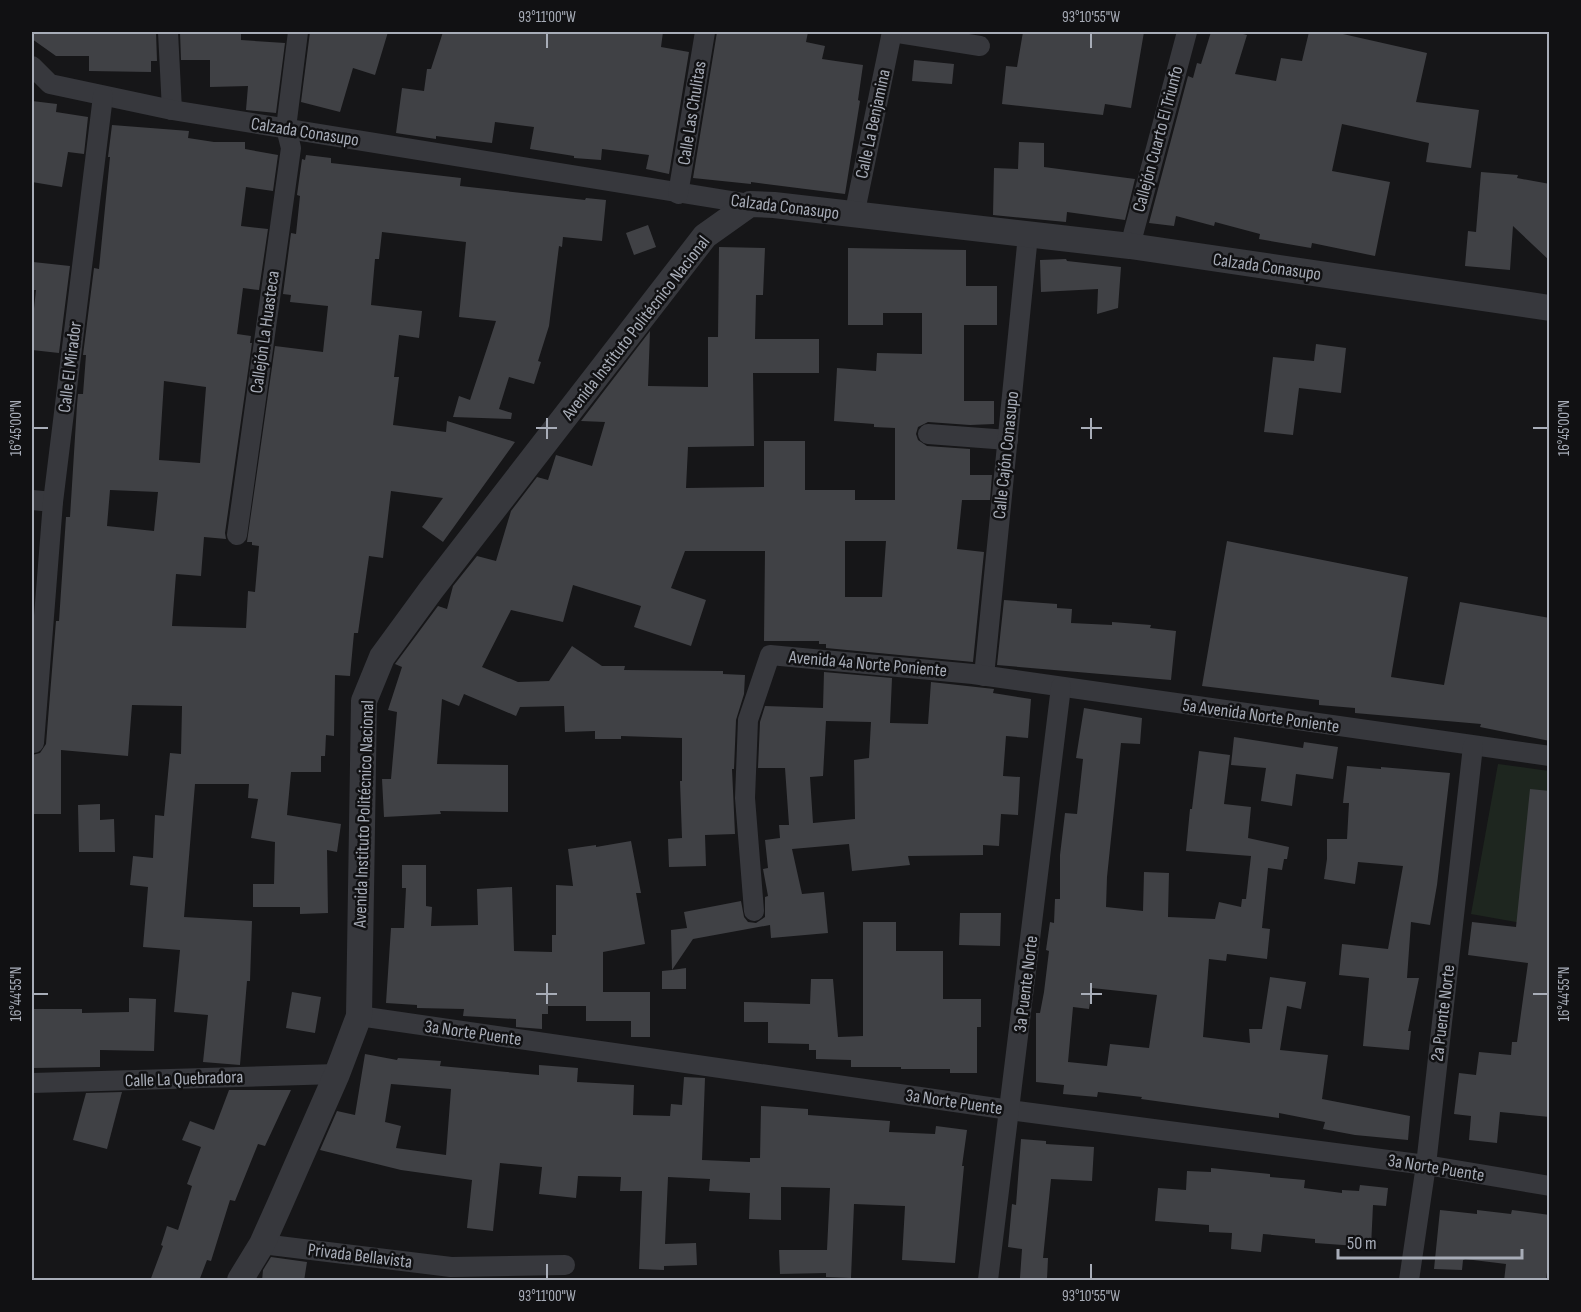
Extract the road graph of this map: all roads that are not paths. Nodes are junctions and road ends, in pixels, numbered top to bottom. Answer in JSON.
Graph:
{"nodes":[{"id":1,"x":168,"y":32,"type":"edge"},
{"id":2,"x":298,"y":32,"type":"edge"},
{"id":3,"x":705,"y":32,"type":"edge"},
{"id":4,"x":892,"y":32,"type":"edge"},
{"id":5,"x":1187,"y":32,"type":"edge"},
{"id":6,"x":980,"y":46,"type":"dead end"},
{"id":7,"x":32,"y":66,"type":"edge"},
{"id":8,"x":104,"y":96,"type":"junction"},
{"id":9,"x":172,"y":110,"type":"junction"},
{"id":10,"x":286,"y":128,"type":"junction"},
{"id":11,"x":678,"y":194,"type":"junction"},
{"id":12,"x":750,"y":204,"type":"junction"},
{"id":13,"x":854,"y":216,"type":"junction"},
{"id":14,"x":1028,"y":235,"type":"junction"},
{"id":15,"x":1130,"y":246,"type":"junction"},
{"id":16,"x":1550,"y":308,"type":"edge"},
{"id":17,"x":928,"y":434,"type":"dead end"},
{"id":18,"x":1008,"y":440,"type":"junction"},
{"id":19,"x":32,"y":500,"type":"edge"},
{"id":20,"x":53,"y":502,"type":"junction"},
{"id":21,"x":237,"y":535,"type":"dead end"},
{"id":22,"x":979,"y":675,"type":"junction"},
{"id":23,"x":1061,"y":687,"type":"junction"},
{"id":24,"x":32,"y":743,"type":"edge"},
{"id":25,"x":1473,"y":746,"type":"junction"},
{"id":26,"x":1550,"y":756,"type":"edge"},
{"id":27,"x":754,"y":911,"type":"dead end"},
{"id":28,"x":359,"y":1016,"type":"junction"},
{"id":29,"x":337,"y":1074,"type":"junction"},
{"id":30,"x":32,"y":1083,"type":"edge"},
{"id":31,"x":1010,"y":1110,"type":"junction"},
{"id":32,"x":1426,"y":1165,"type":"junction"},
{"id":33,"x":1550,"y":1186,"type":"edge"},
{"id":34,"x":262,"y":1244,"type":"junction"},
{"id":35,"x":565,"y":1265,"type":"dead end"},
{"id":36,"x":240,"y":1281,"type":"edge"},
{"id":37,"x":988,"y":1281,"type":"edge"},
{"id":38,"x":1409,"y":1281,"type":"edge"}],
"edges":[{"from":1,"to":9,"type":"street"},
{"from":2,"to":10,"type":"street","name":"Callejón La Huasteca"},
{"from":3,"to":11,"type":"street","name":"Calle Las Chulitas"},
{"from":4,"to":6,"type":"street"},
{"from":4,"to":13,"type":"street","name":"Calle La Benjamina"},
{"from":5,"to":15,"type":"street","name":"Callejón Cuarto El Triunfo"},
{"from":7,"to":8,"type":"street","name":"Calzada Conasupo"},
{"from":8,"to":9,"type":"street","name":"Calzada Conasupo"},
{"from":8,"to":20,"type":"street","name":"Calle El Mirador"},
{"from":9,"to":10,"type":"street","name":"Calzada Conasupo"},
{"from":10,"to":11,"type":"street","name":"Calzada Conasupo"},
{"from":10,"to":21,"type":"street","name":"Callejón La Huasteca"},
{"from":11,"to":12,"type":"street","name":"Calzada Conasupo"},
{"from":12,"to":13,"type":"street","name":"Calzada Conasupo"},
{"from":12,"to":28,"type":"street","name":"Avenida Instituto Politécnico Nacional"},
{"from":13,"to":14,"type":"street","name":"Calzada Conasupo"},
{"from":14,"to":15,"type":"street","name":"Calzada Conasupo"},
{"from":14,"to":18,"type":"street","name":"Calle Cajón Conasupo"},
{"from":15,"to":16,"type":"street","name":"Calzada Conasupo"},
{"from":17,"to":18,"type":"street"},
{"from":18,"to":22,"type":"street","name":"Calle Cajón Conasupo"},
{"from":19,"to":20,"type":"street"},
{"from":20,"to":24,"type":"street","name":"Calle El Mirador"},
{"from":22,"to":23,"type":"street","name":"5a Avenida Norte Poniente"},
{"from":22,"to":27,"type":"street","name":"Avenida 4a Norte Poniente"},
{"from":23,"to":25,"type":"street","name":"5a Avenida Norte Poniente"},
{"from":23,"to":31,"type":"street","name":"3a Puente Norte"},
{"from":25,"to":26,"type":"street","name":"5a Avenida Norte Poniente"},
{"from":25,"to":32,"type":"street","name":"2a Puente Norte"},
{"from":28,"to":29,"type":"street","name":"Avenida Instituto Politécnico Nacional"},
{"from":28,"to":31,"type":"street","name":"3a Norte Puente"},
{"from":29,"to":30,"type":"street","name":"Calle La Quebradora"},
{"from":29,"to":34,"type":"street","name":"Avenida Instituto Politécnico Nacional"},
{"from":31,"to":32,"type":"street","name":"3a Norte Puente"},
{"from":31,"to":37,"type":"street","name":"3a Puente Norte"},
{"from":32,"to":33,"type":"street","name":"3a Norte Puente"},
{"from":32,"to":38,"type":"street","name":"2a Puente Norte"},
{"from":34,"to":35,"type":"street","name":"Privada Bellavista"},
{"from":34,"to":36,"type":"street","name":"Avenida Instituto Politécnico Nacional"}]}
